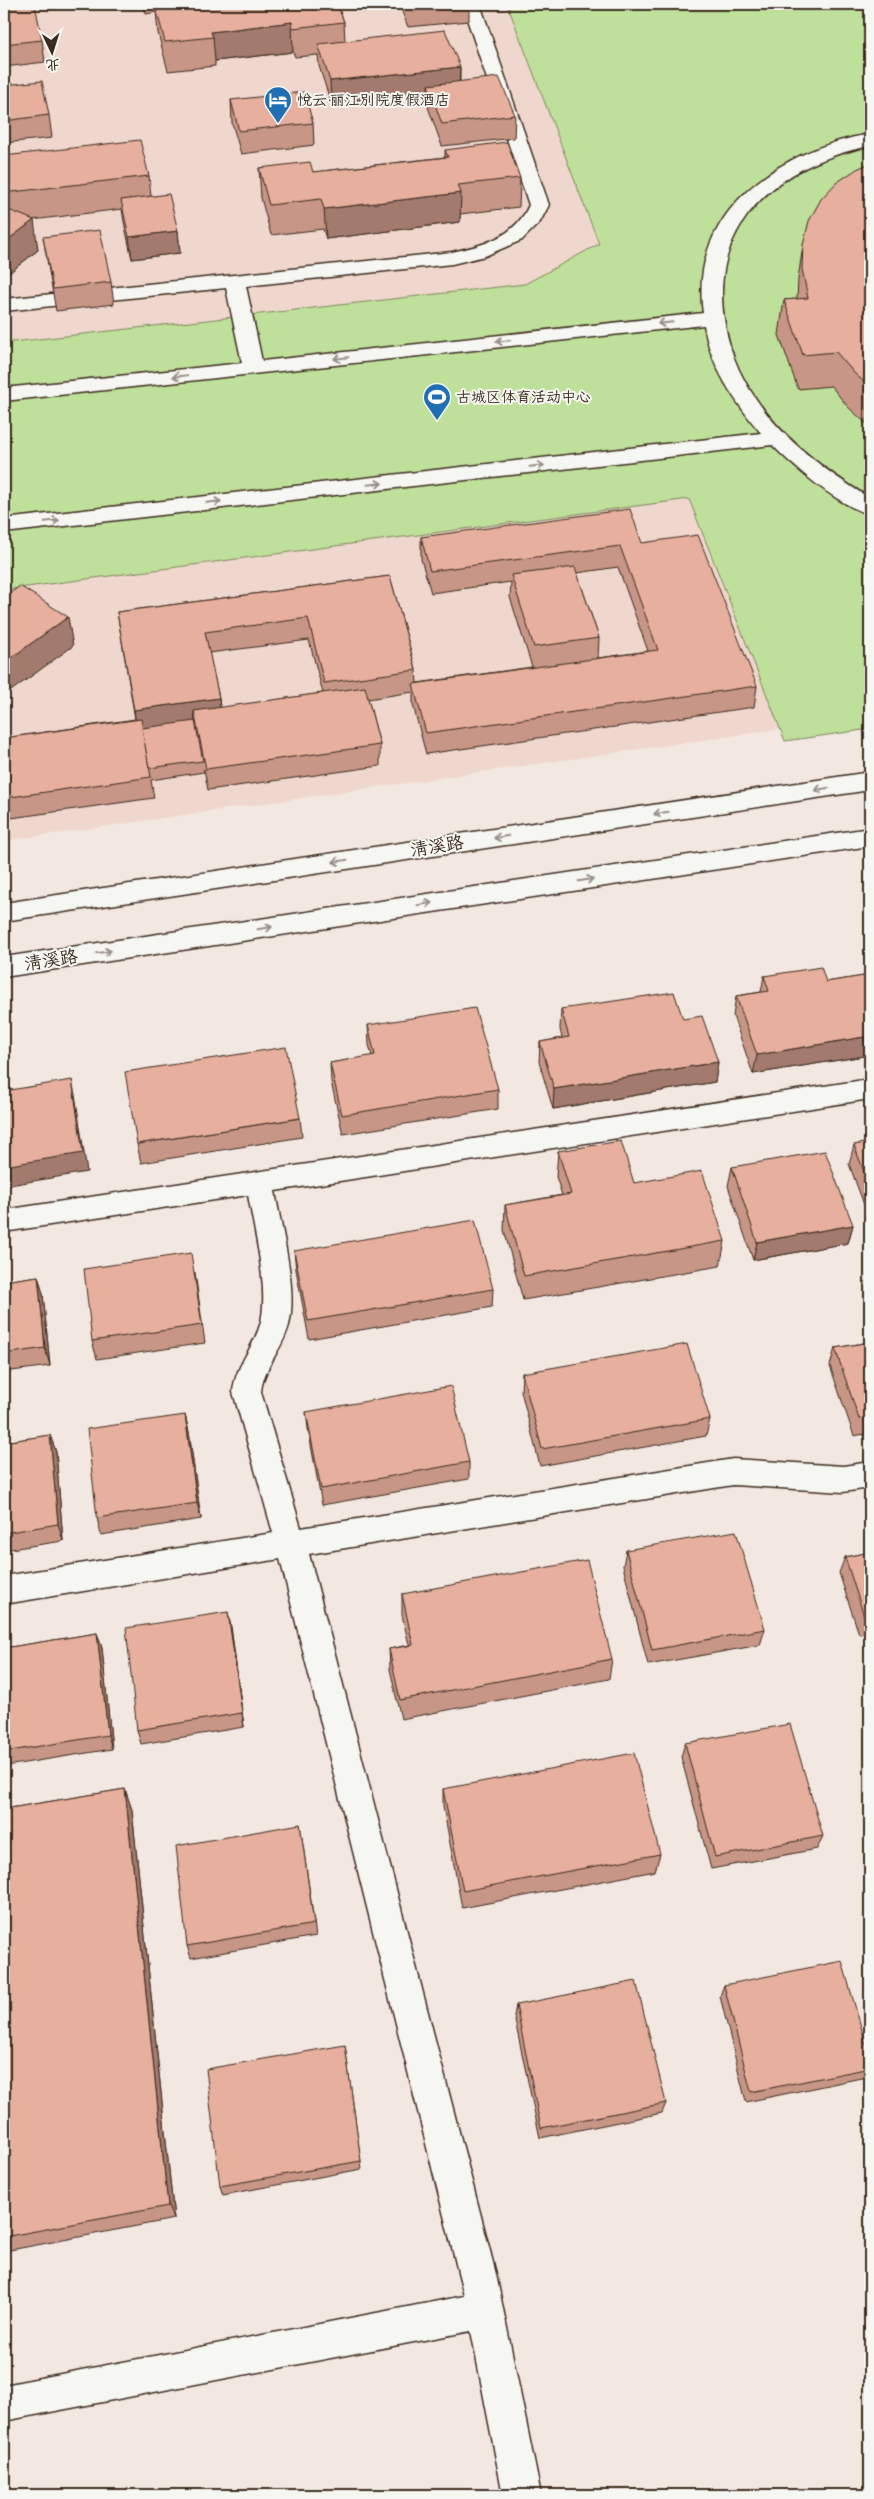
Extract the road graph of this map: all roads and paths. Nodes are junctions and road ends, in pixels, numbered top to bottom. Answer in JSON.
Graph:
{"nodes":[{"id":1,"x":471,"y":4,"type":"edge"},
{"id":2,"x":870,"y":140,"type":"edge"},
{"id":3,"x":235,"y":281,"type":"junction"},
{"id":4,"x":4,"y":305,"type":"edge"},
{"id":5,"x":713,"y":318,"type":"junction"},
{"id":6,"x":253,"y":368,"type":"junction"},
{"id":7,"x":4,"y":395,"type":"edge"},
{"id":8,"x":778,"y":438,"type":"junction"},
{"id":9,"x":870,"y":507,"type":"edge"},
{"id":10,"x":4,"y":526,"type":"edge"},
{"id":11,"x":870,"y":781,"type":"edge"},
{"id":12,"x":870,"y":837,"type":"edge"},
{"id":13,"x":4,"y":912,"type":"edge"},
{"id":14,"x":4,"y":967,"type":"edge"},
{"id":15,"x":870,"y":1088,"type":"edge"},
{"id":16,"x":260,"y":1182,"type":"junction"},
{"id":17,"x":4,"y":1222,"type":"edge"},
{"id":18,"x":870,"y":1475,"type":"edge"},
{"id":19,"x":291,"y":1544,"type":"junction"},
{"id":20,"x":4,"y":1590,"type":"edge"},
{"id":21,"x":485,"y":2310,"type":"junction"},
{"id":22,"x":4,"y":2403,"type":"edge"},
{"id":23,"x":522,"y":2495,"type":"edge"}],
"edges":[{"from":1,"to":3,"type":"street"},
{"from":2,"to":5,"type":"street"},
{"from":3,"to":4,"type":"street"},
{"from":3,"to":6,"type":"street"},
{"from":5,"to":6,"type":"street","one_way":true},
{"from":5,"to":8,"type":"street"},
{"from":6,"to":7,"type":"street","one_way":true},
{"from":8,"to":9,"type":"street"},
{"from":10,"to":8,"type":"street","one_way":true},
{"from":11,"to":13,"type":"street","name":"清溪路","one_way":true},
{"from":14,"to":12,"type":"street","name":"清溪路","one_way":true},
{"from":15,"to":16,"type":"street"},
{"from":16,"to":17,"type":"street"},
{"from":16,"to":19,"type":"street"},
{"from":18,"to":19,"type":"street"},
{"from":19,"to":20,"type":"street"},
{"from":19,"to":21,"type":"street"},
{"from":21,"to":22,"type":"street"},
{"from":21,"to":23,"type":"street"}]}
